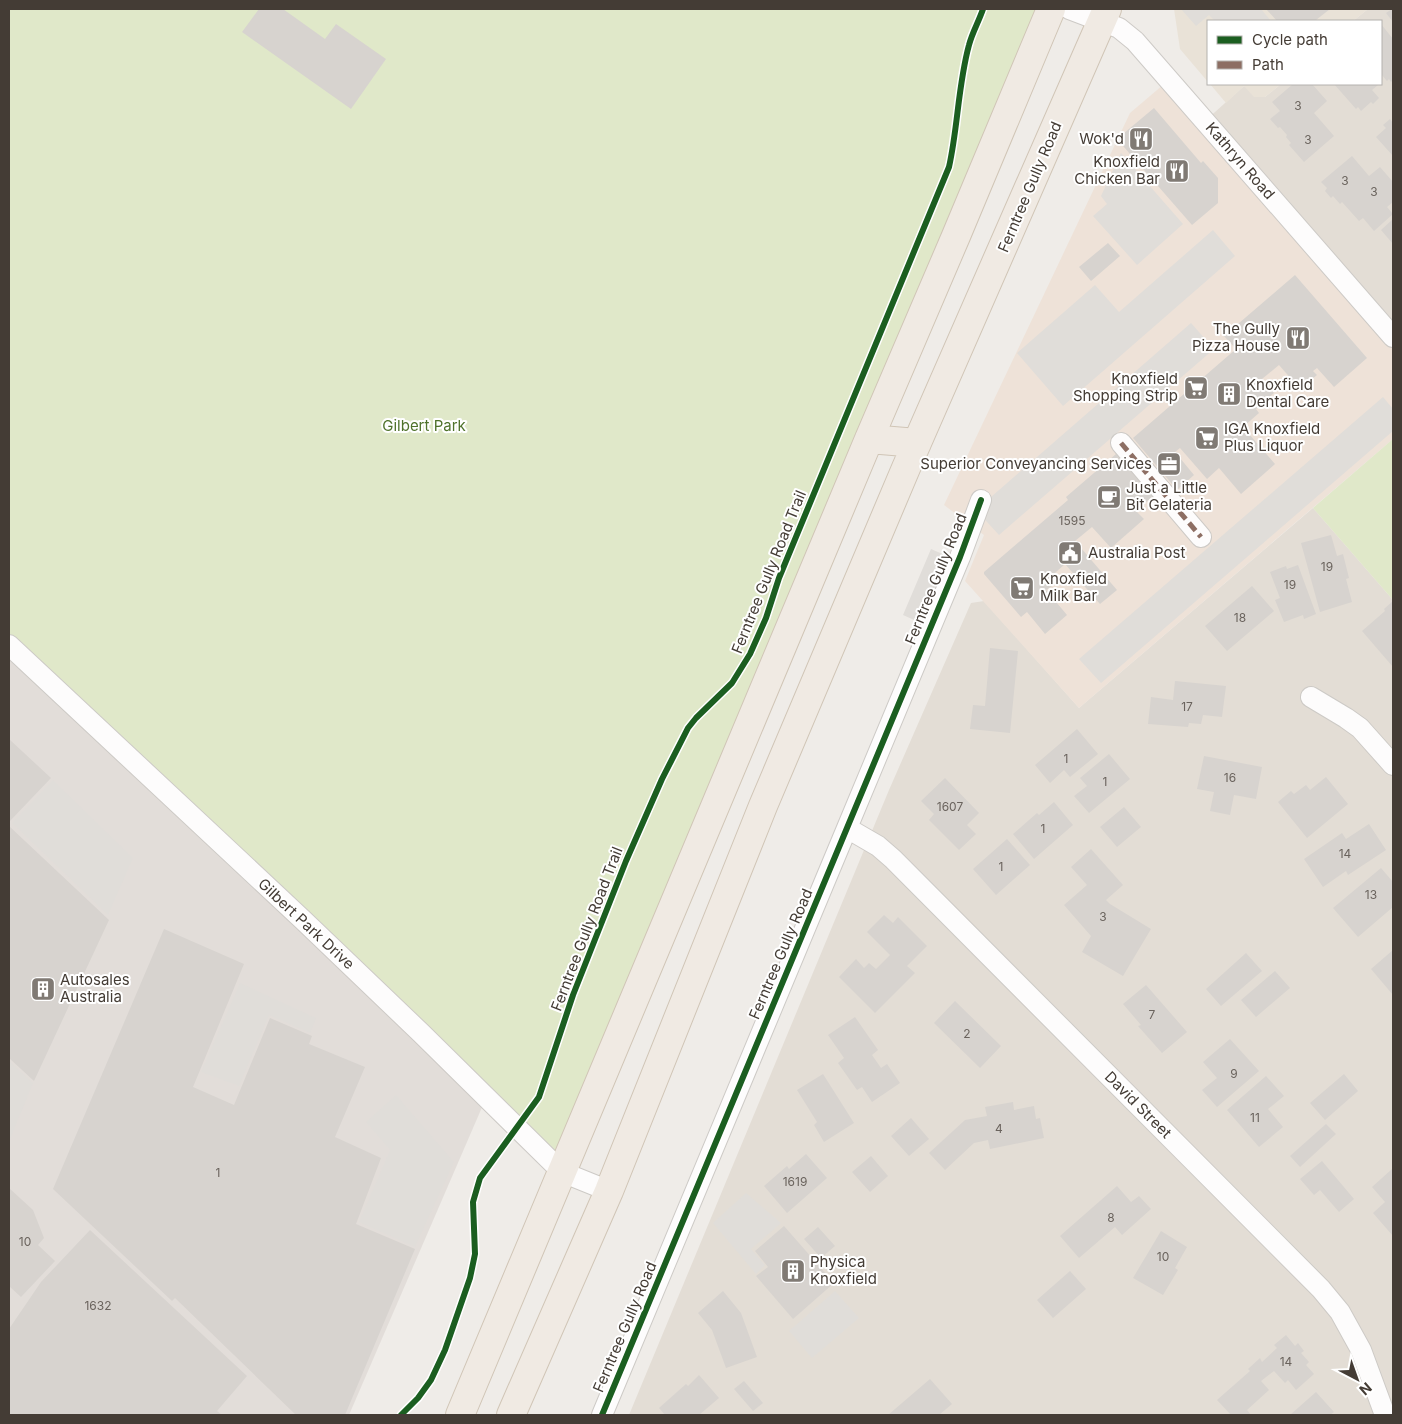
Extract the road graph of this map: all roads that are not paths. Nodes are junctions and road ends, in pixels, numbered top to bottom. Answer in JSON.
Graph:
{"nodes":[{"id":1,"x":1051,"y":9,"type":"edge"},
{"id":2,"x":1070,"y":9,"type":"edge"},
{"id":3,"x":1104,"y":15,"type":"edge"},
{"id":4,"x":1393,"y":337,"type":"edge"},
{"id":5,"x":869,"y":439,"type":"junction"},
{"id":6,"x":917,"y":443,"type":"junction"},
{"id":7,"x":1121,"y":443,"type":"dead end"},
{"id":8,"x":906,"y":468,"type":"junction"},
{"id":9,"x":981,"y":500,"type":"dead end"},
{"id":10,"x":1201,"y":537,"type":"dead end"},
{"id":11,"x":9,"y":645,"type":"edge"},
{"id":12,"x":1311,"y":697,"type":"dead end"},
{"id":13,"x":1393,"y":765,"type":"edge"},
{"id":14,"x":847,"y":828,"type":"junction"},
{"id":15,"x":562,"y":1172,"type":"junction"},
{"id":16,"x":609,"y":1191,"type":"junction"},
{"id":17,"x":460,"y":1415,"type":"edge"},
{"id":18,"x":510,"y":1415,"type":"edge"},
{"id":19,"x":602,"y":1415,"type":"edge"},
{"id":20,"x":1384,"y":1415,"type":"edge"}],
"edges":[{"from":1,"to":5,"type":"main road"},
{"from":2,"to":3,"type":"street","name":"Kathryn Road"},
{"from":3,"to":4,"type":"street","name":"Kathryn Road"},
{"from":3,"to":6,"type":"main road","name":"Ferntree Gully Road"},
{"from":5,"to":6,"type":"main road"},
{"from":5,"to":8,"type":"main road"},
{"from":5,"to":15,"type":"main road"},
{"from":6,"to":8,"type":"main road","name":"Ferntree Gully Road"},
{"from":7,"to":10,"type":"street"},
{"from":8,"to":16,"type":"main road","name":"Ferntree Gully Road"},
{"from":9,"to":14,"type":"street","name":"Ferntree Gully Road"},
{"from":11,"to":15,"type":"street","name":"Gilbert Park Drive"},
{"from":12,"to":13,"type":"street"},
{"from":14,"to":19,"type":"street","name":"Ferntree Gully Road"},
{"from":14,"to":20,"type":"street","name":"David Street"},
{"from":15,"to":16,"type":"street","name":"Gilbert Park Drive"},
{"from":15,"to":17,"type":"main road"},
{"from":16,"to":18,"type":"main road","name":"Ferntree Gully Road"}]}
